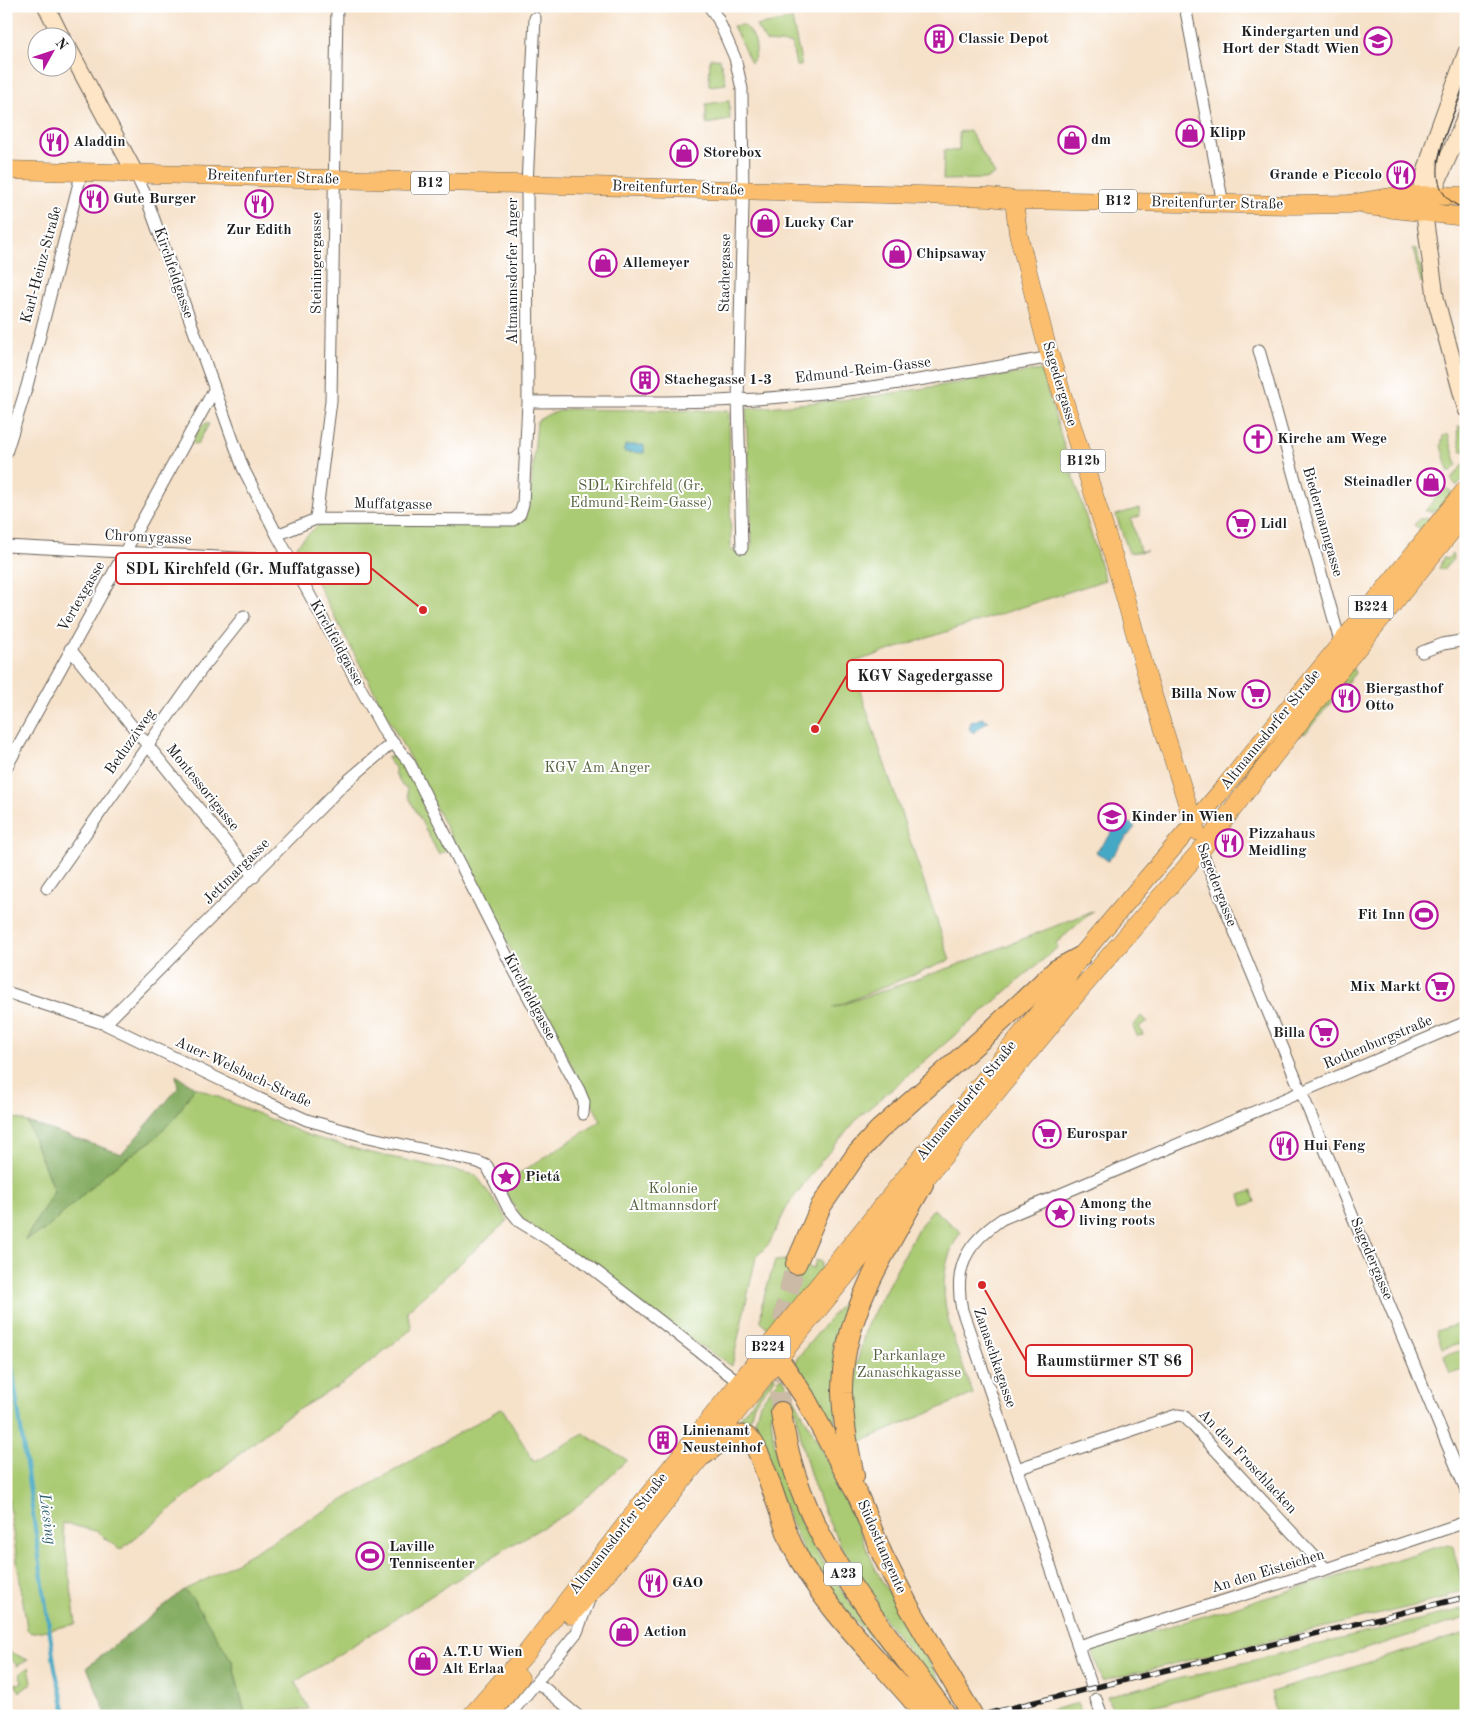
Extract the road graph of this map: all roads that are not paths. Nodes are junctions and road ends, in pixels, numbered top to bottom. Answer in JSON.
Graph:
{"nodes":[{"id":1,"x":46,"y":6,"type":"edge"},
{"id":2,"x":337,"y":6,"type":"edge"},
{"id":3,"x":709,"y":6,"type":"edge"},
{"id":4,"x":1185,"y":6,"type":"edge"},
{"id":5,"x":535,"y":18,"type":"dead end"},
{"id":6,"x":57,"y":28,"type":"edge"},
{"id":7,"x":1466,"y":53,"type":"edge"},
{"id":8,"x":78,"y":66,"type":"edge"},
{"id":9,"x":1466,"y":116,"type":"edge"},
{"id":10,"x":6,"y":170,"type":"edge"},
{"id":11,"x":82,"y":171,"type":"junction"},
{"id":12,"x":136,"y":173,"type":"junction"},
{"id":13,"x":333,"y":179,"type":"junction"},
{"id":14,"x":527,"y":185,"type":"junction"},
{"id":15,"x":1454,"y":185,"type":"edge"},
{"id":16,"x":742,"y":191,"type":"junction"},
{"id":17,"x":1426,"y":195,"type":"junction"},
{"id":18,"x":1014,"y":200,"type":"junction"},
{"id":19,"x":1223,"y":204,"type":"junction"},
{"id":20,"x":1349,"y":204,"type":"junction"},
{"id":21,"x":1424,"y":212,"type":"junction"},
{"id":22,"x":1466,"y":217,"type":"edge"},
{"id":23,"x":1259,"y":350,"type":"dead end"},
{"id":24,"x":1051,"y":357,"type":"junction"},
{"id":25,"x":214,"y":390,"type":"junction"},
{"id":26,"x":738,"y":400,"type":"junction"},
{"id":27,"x":528,"y":402,"type":"junction"},
{"id":28,"x":1466,"y":409,"type":"edge"},
{"id":29,"x":6,"y":453,"type":"edge"},
{"id":30,"x":1466,"y":489,"type":"edge"},
{"id":31,"x":1466,"y":513,"type":"edge"},
{"id":32,"x":316,"y":519,"type":"junction"},
{"id":33,"x":513,"y":520,"type":"joint"},
{"id":34,"x":1466,"y":525,"type":"edge"},
{"id":35,"x":276,"y":535,"type":"junction"},
{"id":36,"x":6,"y":546,"type":"edge"},
{"id":37,"x":742,"y":548,"type":"dead end"},
{"id":38,"x":124,"y":552,"type":"junction"},
{"id":39,"x":287,"y":554,"type":"junction"},
{"id":40,"x":1430,"y":558,"type":"junction"},
{"id":41,"x":244,"y":616,"type":"dead end"},
{"id":42,"x":1466,"y":640,"type":"edge"},
{"id":43,"x":1341,"y":644,"type":"junction"},
{"id":44,"x":70,"y":649,"type":"junction"},
{"id":45,"x":1422,"y":652,"type":"dead end"},
{"id":46,"x":392,"y":743,"type":"junction"},
{"id":47,"x":148,"y":745,"type":"junction"},
{"id":48,"x":6,"y":768,"type":"edge"},
{"id":49,"x":1193,"y":822,"type":"junction"},
{"id":50,"x":1202,"y":850,"type":"junction"},
{"id":51,"x":254,"y":877,"type":"junction"},
{"id":52,"x":46,"y":888,"type":"dead end"},
{"id":53,"x":1080,"y":957,"type":"junction"},
{"id":54,"x":6,"y":992,"type":"edge"},
{"id":55,"x":1466,"y":1022,"type":"edge"},
{"id":56,"x":105,"y":1024,"type":"junction"},
{"id":57,"x":1301,"y":1091,"type":"junction"},
{"id":58,"x":583,"y":1114,"type":"dead end"},
{"id":59,"x":923,"y":1184,"type":"junction"},
{"id":60,"x":796,"y":1264,"type":"tunnel mouth"},
{"id":61,"x":767,"y":1361,"type":"junction"},
{"id":62,"x":740,"y":1382,"type":"junction"},
{"id":63,"x":781,"y":1412,"type":"tunnel mouth"},
{"id":64,"x":703,"y":1455,"type":"junction"},
{"id":65,"x":1017,"y":1469,"type":"junction"},
{"id":66,"x":1466,"y":1490,"type":"edge"},
{"id":67,"x":859,"y":1498,"type":"junction"},
{"id":68,"x":1466,"y":1522,"type":"edge"},
{"id":69,"x":1326,"y":1569,"type":"junction"},
{"id":70,"x":592,"y":1592,"type":"junction"},
{"id":71,"x":1078,"y":1646,"type":"junction"},
{"id":72,"x":537,"y":1682,"type":"junction"},
{"id":73,"x":1091,"y":1684,"type":"dead end"},
{"id":74,"x":1096,"y":1699,"type":"dead end"},
{"id":75,"x":470,"y":1716,"type":"edge"},
{"id":76,"x":489,"y":1716,"type":"edge"},
{"id":77,"x":509,"y":1716,"type":"edge"},
{"id":78,"x":578,"y":1716,"type":"edge"},
{"id":79,"x":926,"y":1716,"type":"edge"},
{"id":80,"x":947,"y":1716,"type":"edge"},
{"id":81,"x":973,"y":1716,"type":"edge"},
{"id":82,"x":1102,"y":1716,"type":"edge"}],
"edges":[{"from":1,"to":6,"type":"main road"},
{"from":2,"to":13,"type":"street","name":"Steiningergasse"},
{"from":3,"to":16,"type":"street","name":"Stachegasse"},
{"from":4,"to":19,"type":"street"},
{"from":5,"to":14,"type":"street","name":"Altmannsdorfer Anger"},
{"from":7,"to":17,"type":"main road"},
{"from":8,"to":12,"type":"main road","name":"Kirchfeldgasse"},
{"from":9,"to":15,"type":"main road"},
{"from":10,"to":11,"type":"main road","name":"Breitenfurter Straße","number":"B12"},
{"from":11,"to":12,"type":"main road","name":"Breitenfurter Straße","number":"B12"},
{"from":11,"to":29,"type":"street","name":"Karl-Heinz-Straße"},
{"from":12,"to":13,"type":"main road","name":"Breitenfurter Straße","number":"B12"},
{"from":12,"to":25,"type":"street","name":"Kirchfeldgasse"},
{"from":13,"to":14,"type":"main road","name":"Breitenfurter Straße","number":"B12"},
{"from":13,"to":32,"type":"street","name":"Steiningergasse"},
{"from":14,"to":16,"type":"main road","name":"Breitenfurter Straße","number":"B12"},
{"from":14,"to":27,"type":"street","name":"Altmannsdorfer Anger"},
{"from":15,"to":17,"type":"main road","name":"Breitenfurter Straße","number":"B12"},
{"from":15,"to":17,"type":"main road"},
{"from":16,"to":18,"type":"main road","name":"Breitenfurter Straße","number":"B12"},
{"from":16,"to":26,"type":"street","name":"Stachegasse"},
{"from":17,"to":20,"type":"main road","name":"Breitenfurter Straße","number":"B12"},
{"from":17,"to":21,"type":"main road"},
{"from":18,"to":19,"type":"main road","name":"Breitenfurter Straße","number":"B12"},
{"from":18,"to":24,"type":"main road","name":"Sagedergasse","number":"B12b"},
{"from":19,"to":20,"type":"main road","name":"Breitenfurter Straße","number":"B12"},
{"from":20,"to":21,"type":"main road","name":"Breitenfurter Straße","number":"B12"},
{"from":21,"to":22,"type":"main road","name":"Breitenfurter Straße","number":"B12"},
{"from":21,"to":28,"type":"main road"},
{"from":23,"to":43,"type":"street","name":"Biedermanngasse"},
{"from":24,"to":26,"type":"street","name":"Edmund-Reim-Gasse"},
{"from":24,"to":49,"type":"main road","name":"Sagedergasse","number":"B12b"},
{"from":25,"to":35,"type":"street","name":"Kirchfeldgasse"},
{"from":25,"to":38,"type":"street","name":"Vertexgasse"},
{"from":26,"to":27,"type":"street","name":"Edmund-Reim-Gasse"},
{"from":26,"to":37,"type":"street","name":"Stachegasse"},
{"from":27,"to":33,"type":"street","name":"Altmannsdorfer Anger"},
{"from":30,"to":43,"type":"main road","name":"Altmannsdorfer Straße","number":"B224"},
{"from":31,"to":40,"type":"main road","name":"Altmannsdorfer Straße","number":"B224"},
{"from":32,"to":33,"type":"street","name":"Muffatgasse"},
{"from":32,"to":35,"type":"street","name":"Muffatgasse"},
{"from":34,"to":40,"type":"street","name":"Altmannsdorfer Straße"},
{"from":35,"to":39,"type":"street","name":"Kirchfeldgasse"},
{"from":36,"to":38,"type":"street","name":"Chromygasse"},
{"from":38,"to":39,"type":"street","name":"Chromygasse"},
{"from":38,"to":44,"type":"street","name":"Vertexgasse"},
{"from":39,"to":46,"type":"street","name":"Kirchfeldgasse"},
{"from":40,"to":50,"type":"main road","name":"Altmannsdorfer Straße","number":"B224"},
{"from":41,"to":47,"type":"street","name":"Beduzziweg"},
{"from":42,"to":45,"type":"street"},
{"from":43,"to":49,"type":"main road","name":"Altmannsdorfer Straße","number":"B224"},
{"from":44,"to":47,"type":"street","name":"Montessorigasse"},
{"from":44,"to":48,"type":"street","name":"Vertexgasse"},
{"from":46,"to":51,"type":"street","name":"Jettmargasse"},
{"from":46,"to":58,"type":"street","name":"Kirchfeldgasse"},
{"from":47,"to":51,"type":"street","name":"Montessorigasse"},
{"from":47,"to":52,"type":"street","name":"Beduzziweg"},
{"from":49,"to":50,"type":"main road","name":"Sagedergasse","number":"B12b"},
{"from":49,"to":53,"type":"main road","name":"Altmannsdorfer Straße","number":"B224"},
{"from":50,"to":57,"type":"street","name":"Sagedergasse"},
{"from":50,"to":59,"type":"main road","name":"Altmannsdorfer Straße","number":"B224"},
{"from":51,"to":56,"type":"street","name":"Jettmargasse"},
{"from":53,"to":60,"type":"highway"},
{"from":53,"to":61,"type":"main road","name":"Altmannsdorfer Straße","number":"B224"},
{"from":54,"to":56,"type":"street","name":"Auer-Welsbach-Straße"},
{"from":55,"to":57,"type":"street","name":"Rothenburgstraße"},
{"from":56,"to":62,"type":"street","name":"Auer-Welsbach-Straße"},
{"from":57,"to":65,"type":"street","name":"Zanaschkagasse"},
{"from":57,"to":66,"type":"street","name":"Sagedergasse"},
{"from":59,"to":61,"type":"main road","name":"Altmannsdorfer Straße","number":"B224"},
{"from":59,"to":67,"type":"highway"},
{"from":61,"to":62,"type":"main road","name":"Altmannsdorfer Straße","number":"B224"},
{"from":61,"to":64,"type":"main road","name":"Altmannsdorfer Straße","number":"B224"},
{"from":61,"to":67,"type":"highway","name":"Südosttangente","number":"A23"},
{"from":62,"to":75,"type":"main road","name":"Altmannsdorfer Straße","number":"B224"},
{"from":63,"to":80,"type":"highway","number":"A23"},
{"from":64,"to":70,"type":"main road","name":"Altmannsdorfer Straße","number":"B224"},
{"from":64,"to":79,"type":"highway"},
{"from":65,"to":69,"type":"street","name":"An den Froschlacken"},
{"from":65,"to":71,"type":"street","name":"Zanaschkagasse"},
{"from":67,"to":81,"type":"highway","name":"Südosttangente","number":"A23"},
{"from":68,"to":69,"type":"street","name":"An den Eisteichen"},
{"from":69,"to":71,"type":"street","name":"An den Eisteichen"},
{"from":70,"to":72,"type":"street","name":"Altmannsdorfer Straße"},
{"from":70,"to":76,"type":"main road","name":"Altmannsdorfer Straße","number":"B224"},
{"from":71,"to":73,"type":"street","name":"Zanaschkagasse"},
{"from":72,"to":77,"type":"street","name":"Altmannsdorfer Straße"},
{"from":72,"to":78,"type":"street"},
{"from":74,"to":82,"type":"street"}]}
